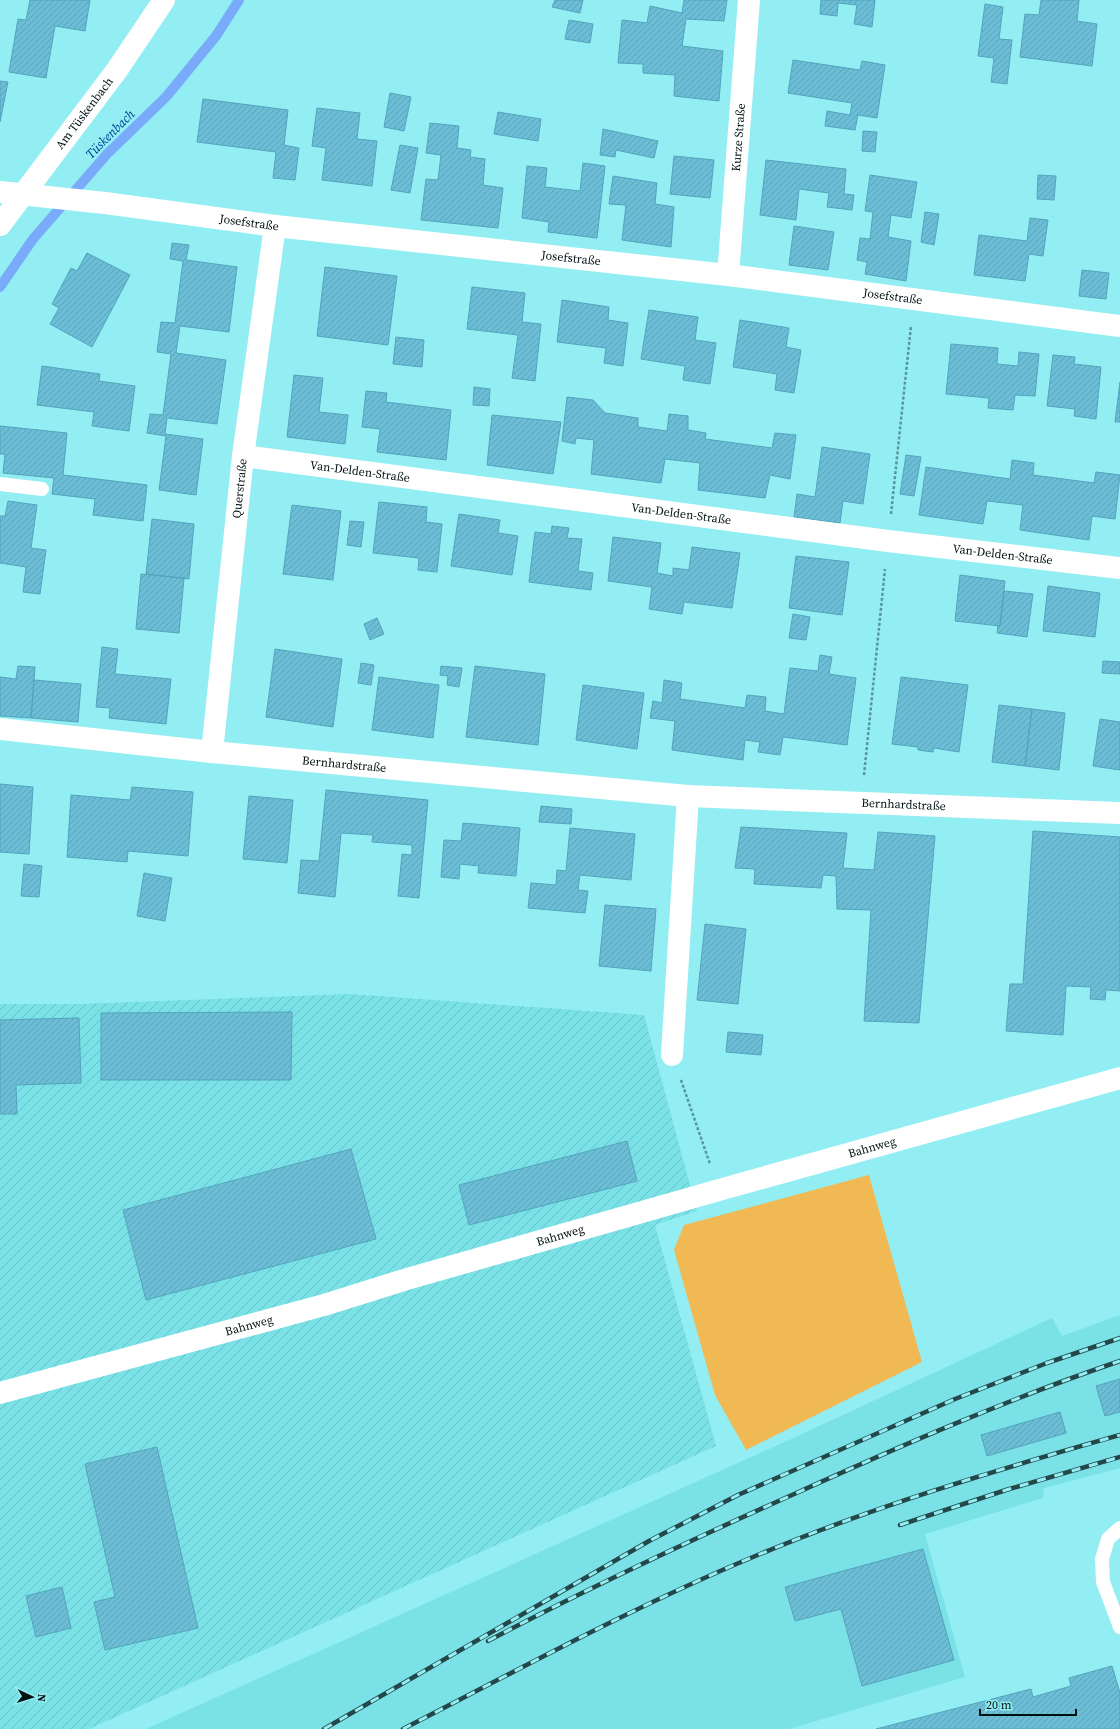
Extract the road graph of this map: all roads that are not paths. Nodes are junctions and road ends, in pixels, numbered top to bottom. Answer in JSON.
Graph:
{"nodes":[{"id":1,"x":164,"y":0,"type":"edge"},
{"id":2,"x":749,"y":0,"type":"edge"},
{"id":3,"x":0,"y":192,"type":"edge"},
{"id":4,"x":29,"y":195,"type":"junction"},
{"id":5,"x":0,"y":225,"type":"edge"},
{"id":6,"x":275,"y":226,"type":"junction"},
{"id":7,"x":728,"y":275,"type":"junction"},
{"id":8,"x":1120,"y":326,"type":"edge"},
{"id":9,"x":244,"y":456,"type":"junction"},
{"id":10,"x":0,"y":484,"type":"edge"},
{"id":11,"x":42,"y":489,"type":"dead end"},
{"id":12,"x":1120,"y":568,"type":"edge"},
{"id":13,"x":0,"y":729,"type":"edge"},
{"id":14,"x":212,"y":752,"type":"junction"},
{"id":15,"x":688,"y":796,"type":"junction"},
{"id":16,"x":1120,"y":813,"type":"edge"},
{"id":17,"x":672,"y":1055,"type":"road end"},
{"id":18,"x":1120,"y":1078,"type":"edge"},
{"id":19,"x":0,"y":1393,"type":"edge"},
{"id":20,"x":1120,"y":1528,"type":"edge"},
{"id":21,"x":1120,"y":1627,"type":"edge"}],
"edges":[{"from":1,"to":4,"type":"street","name":"Am Tüskenbach"},
{"from":2,"to":7,"type":"street","name":"Kurze Straße"},
{"from":3,"to":4,"type":"street","name":"Josefstraße"},
{"from":4,"to":5,"type":"street","name":"Am Tüskenbach"},
{"from":4,"to":6,"type":"street","name":"Josefstraße"},
{"from":6,"to":7,"type":"street","name":"Josefstraße"},
{"from":6,"to":9,"type":"street","name":"Querstraße"},
{"from":7,"to":8,"type":"street","name":"Josefstraße"},
{"from":9,"to":12,"type":"street","name":"Van-Delden-Straße"},
{"from":9,"to":14,"type":"street","name":"Querstraße"},
{"from":10,"to":11,"type":"lane"},
{"from":13,"to":14,"type":"street","name":"Bernhardstraße"},
{"from":14,"to":15,"type":"street","name":"Bernhardstraße"},
{"from":15,"to":16,"type":"street","name":"Bernhardstraße"},
{"from":15,"to":17,"type":"street"},
{"from":18,"to":19,"type":"street","name":"Bahnweg"},
{"from":20,"to":21,"type":"lane"}]}
